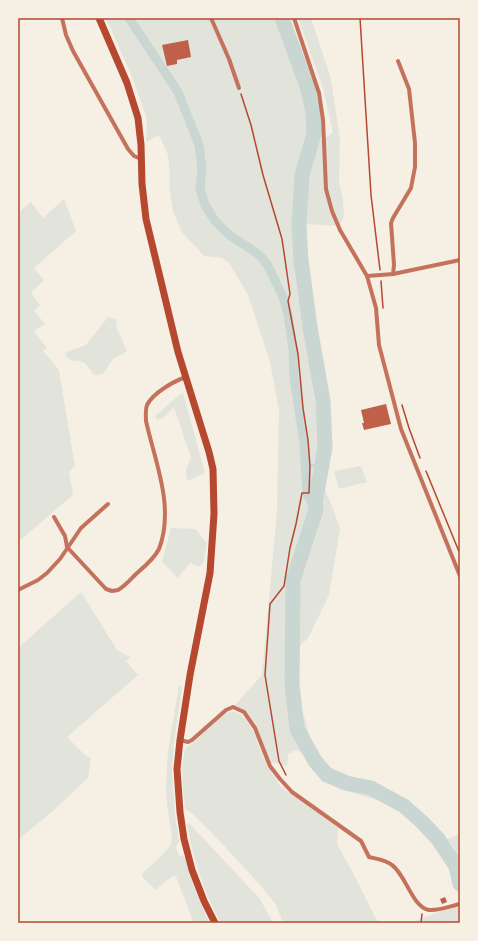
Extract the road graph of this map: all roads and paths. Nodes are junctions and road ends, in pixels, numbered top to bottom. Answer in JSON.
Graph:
{"nodes":[{"id":1,"x":62,"y":18,"type":"edge"},
{"id":2,"x":99,"y":18,"type":"edge"},
{"id":3,"x":211,"y":18,"type":"edge"},
{"id":4,"x":294,"y":18,"type":"edge"},
{"id":5,"x":360,"y":18,"type":"edge"},
{"id":6,"x":398,"y":61,"type":"dead end"},
{"id":7,"x":239,"y":88,"type":"joint"},
{"id":8,"x":142,"y":159,"type":"junction"},
{"id":9,"x":460,"y":260,"type":"edge"},
{"id":10,"x":379,"y":263,"type":"dead end"},
{"id":11,"x":393,"y":274,"type":"junction"},
{"id":12,"x":380,"y":275,"type":"junction"},
{"id":13,"x":367,"y":276,"type":"junction"},
{"id":14,"x":383,"y":311,"type":"dead end"},
{"id":15,"x":186,"y":378,"type":"junction"},
{"id":16,"x":401,"y":402,"type":"dead end"},
{"id":17,"x":420,"y":458,"type":"dead end"},
{"id":18,"x":423,"y":465,"type":"dead end"},
{"id":19,"x":108,"y":504,"type":"dead end"},
{"id":20,"x":54,"y":517,"type":"dead end"},
{"id":21,"x":68,"y":548,"type":"junction"},
{"id":22,"x":460,"y":554,"type":"edge"},
{"id":23,"x":460,"y":576,"type":"edge"},
{"id":24,"x":18,"y":590,"type":"edge"},
{"id":25,"x":180,"y":740,"type":"junction"},
{"id":26,"x":292,"y":792,"type":"junction"},
{"id":27,"x":460,"y":904,"type":"edge"},
{"id":28,"x":424,"y":908,"type":"junction"},
{"id":29,"x":214,"y":923,"type":"edge"},
{"id":30,"x":421,"y":923,"type":"edge"}],
"edges":[{"from":1,"to":8,"type":"street"},
{"from":2,"to":8,"type":"main road"},
{"from":3,"to":7,"type":"street"},
{"from":4,"to":13,"type":"street"},
{"from":5,"to":10,"type":"path"},
{"from":6,"to":11,"type":"street"},
{"from":7,"to":26,"type":"path"},
{"from":8,"to":15,"type":"main road"},
{"from":9,"to":11,"type":"street"},
{"from":11,"to":12,"type":"street"},
{"from":12,"to":13,"type":"street"},
{"from":12,"to":14,"type":"path"},
{"from":13,"to":23,"type":"street"},
{"from":15,"to":21,"type":"street"},
{"from":15,"to":25,"type":"main road"},
{"from":16,"to":17,"type":"path"},
{"from":18,"to":22,"type":"path"},
{"from":19,"to":21,"type":"street"},
{"from":20,"to":21,"type":"street"},
{"from":21,"to":24,"type":"street"},
{"from":25,"to":26,"type":"street"},
{"from":25,"to":29,"type":"main road"},
{"from":26,"to":28,"type":"street"},
{"from":27,"to":28,"type":"street"},
{"from":28,"to":30,"type":"path"}]}
